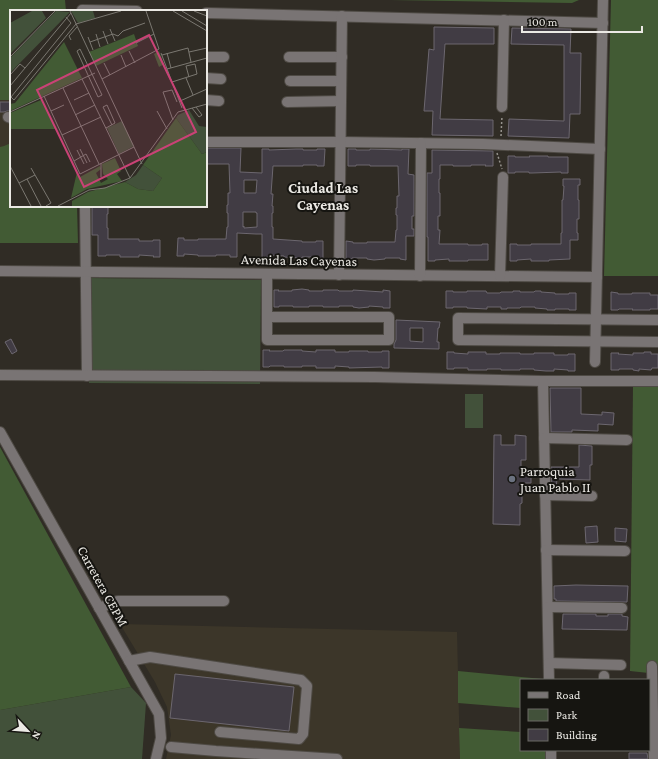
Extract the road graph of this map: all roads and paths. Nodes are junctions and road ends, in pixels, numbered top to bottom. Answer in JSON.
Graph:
{"nodes":[{"id":1,"x":603,"y":0,"type":"edge"},
{"id":2,"x":207,"y":13,"type":"edge"},
{"id":3,"x":342,"y":16,"type":"junction"},
{"id":4,"x":504,"y":20,"type":"junction"},
{"id":5,"x":602,"y":23,"type":"junction"},
{"id":6,"x":207,"y":57,"type":"edge"},
{"id":7,"x":224,"y":57,"type":"dead end"},
{"id":8,"x":289,"y":57,"type":"dead end"},
{"id":9,"x":342,"y":57,"type":"junction"},
{"id":10,"x":207,"y":78,"type":"edge"},
{"id":11,"x":221,"y":79,"type":"dead end"},
{"id":12,"x":290,"y":81,"type":"dead end"},
{"id":13,"x":341,"y":81,"type":"junction"},
{"id":14,"x":207,"y":100,"type":"edge"},
{"id":15,"x":219,"y":101,"type":"dead end"},
{"id":16,"x":341,"y":101,"type":"junction"},
{"id":17,"x":287,"y":102,"type":"dead end"},
{"id":18,"x":502,"y":107,"type":"dead end"},
{"id":19,"x":207,"y":142,"type":"edge"},
{"id":20,"x":341,"y":142,"type":"junction"},
{"id":21,"x":421,"y":143,"type":"junction"},
{"id":22,"x":600,"y":149,"type":"junction"},
{"id":23,"x":503,"y":177,"type":"dead end"},
{"id":24,"x":85,"y":207,"type":"edge"},
{"id":25,"x":0,"y":271,"type":"edge"},
{"id":26,"x":86,"y":272,"type":"junction"},
{"id":27,"x":267,"y":274,"type":"junction"},
{"id":28,"x":339,"y":275,"type":"junction"},
{"id":29,"x":420,"y":276,"type":"junction"},
{"id":30,"x":500,"y":276,"type":"junction"},
{"id":31,"x":597,"y":277,"type":"junction"},
{"id":32,"x":267,"y":317,"type":"junction"},
{"id":33,"x":596,"y":319,"type":"junction"},
{"id":34,"x":658,"y":320,"type":"edge"},
{"id":35,"x":596,"y":341,"type":"junction"},
{"id":36,"x":658,"y":342,"type":"edge"},
{"id":37,"x":595,"y":362,"type":"dead end"},
{"id":38,"x":0,"y":375,"type":"edge"},
{"id":39,"x":87,"y":376,"type":"junction"},
{"id":40,"x":543,"y":381,"type":"junction"},
{"id":41,"x":658,"y":381,"type":"edge"},
{"id":42,"x":0,"y":432,"type":"edge"},
{"id":43,"x":544,"y":438,"type":"junction"},
{"id":44,"x":627,"y":440,"type":"dead end"},
{"id":45,"x":545,"y":495,"type":"junction"},
{"id":46,"x":592,"y":496,"type":"dead end"},
{"id":47,"x":546,"y":550,"type":"junction"},
{"id":48,"x":625,"y":552,"type":"dead end"},
{"id":49,"x":224,"y":601,"type":"dead end"},
{"id":50,"x":548,"y":607,"type":"junction"},
{"id":51,"x":99,"y":608,"type":"junction"},
{"id":52,"x":622,"y":608,"type":"dead end"},
{"id":53,"x":129,"y":661,"type":"junction"},
{"id":54,"x":549,"y":663,"type":"junction"},
{"id":55,"x":621,"y":665,"type":"dead end"},
{"id":56,"x":652,"y":666,"type":"dead end"},
{"id":57,"x":549,"y":679,"type":"edge"},
{"id":58,"x":655,"y":689,"type":"edge"},
{"id":59,"x":656,"y":731,"type":"edge"},
{"id":60,"x":220,"y":732,"type":"dead end"},
{"id":61,"x":171,"y":747,"type":"dead end"},
{"id":62,"x":215,"y":755,"type":"edge"},
{"id":63,"x":156,"y":759,"type":"edge"},
{"id":64,"x":337,"y":759,"type":"edge"},
{"id":65,"x":654,"y":759,"type":"edge"}],
"edges":[{"from":1,"to":5,"type":"street"},
{"from":2,"to":3,"type":"street"},
{"from":3,"to":4,"type":"street"},
{"from":3,"to":9,"type":"street"},
{"from":4,"to":5,"type":"street"},
{"from":4,"to":18,"type":"street"},
{"from":5,"to":22,"type":"street"},
{"from":6,"to":7,"type":"street"},
{"from":8,"to":9,"type":"street"},
{"from":9,"to":13,"type":"street"},
{"from":10,"to":11,"type":"street"},
{"from":12,"to":13,"type":"street"},
{"from":13,"to":16,"type":"street"},
{"from":14,"to":15,"type":"street"},
{"from":16,"to":17,"type":"street"},
{"from":16,"to":20,"type":"street"},
{"from":19,"to":20,"type":"street"},
{"from":20,"to":21,"type":"street"},
{"from":20,"to":28,"type":"street"},
{"from":21,"to":22,"type":"street"},
{"from":21,"to":29,"type":"street"},
{"from":22,"to":31,"type":"street"},
{"from":23,"to":30,"type":"street"},
{"from":24,"to":26,"type":"street"},
{"from":25,"to":26,"type":"street","name":"Avenida Las Cayenas"},
{"from":26,"to":27,"type":"street","name":"Avenida Las Cayenas"},
{"from":26,"to":39,"type":"street"},
{"from":27,"to":28,"type":"street","name":"Avenida Las Cayenas"},
{"from":27,"to":32,"type":"street"},
{"from":28,"to":29,"type":"street","name":"Avenida Las Cayenas"},
{"from":29,"to":30,"type":"street","name":"Avenida Las Cayenas"},
{"from":30,"to":31,"type":"street","name":"Avenida Las Cayenas"},
{"from":31,"to":33,"type":"street"},
{"from":32,"to":32,"type":"street"},
{"from":33,"to":34,"type":"street"},
{"from":33,"to":35,"type":"street"},
{"from":33,"to":35,"type":"street"},
{"from":35,"to":36,"type":"street"},
{"from":35,"to":37,"type":"street"},
{"from":38,"to":39,"type":"street"},
{"from":39,"to":40,"type":"street"},
{"from":40,"to":41,"type":"street"},
{"from":40,"to":43,"type":"street"},
{"from":42,"to":51,"type":"street","name":"Carretera CEPM"},
{"from":43,"to":44,"type":"street"},
{"from":43,"to":45,"type":"street"},
{"from":45,"to":46,"type":"street"},
{"from":45,"to":47,"type":"street"},
{"from":47,"to":48,"type":"street"},
{"from":47,"to":50,"type":"street"},
{"from":49,"to":51,"type":"street"},
{"from":50,"to":52,"type":"street"},
{"from":50,"to":54,"type":"street"},
{"from":51,"to":53,"type":"street","name":"Carretera CEPM"},
{"from":53,"to":60,"type":"street"},
{"from":53,"to":63,"type":"street","name":"Carretera CEPM"},
{"from":54,"to":55,"type":"street"},
{"from":54,"to":57,"type":"street"},
{"from":56,"to":58,"type":"street"},
{"from":58,"to":59,"type":"street"},
{"from":59,"to":65,"type":"street"},
{"from":61,"to":62,"type":"street"},
{"from":62,"to":64,"type":"street"}]}
